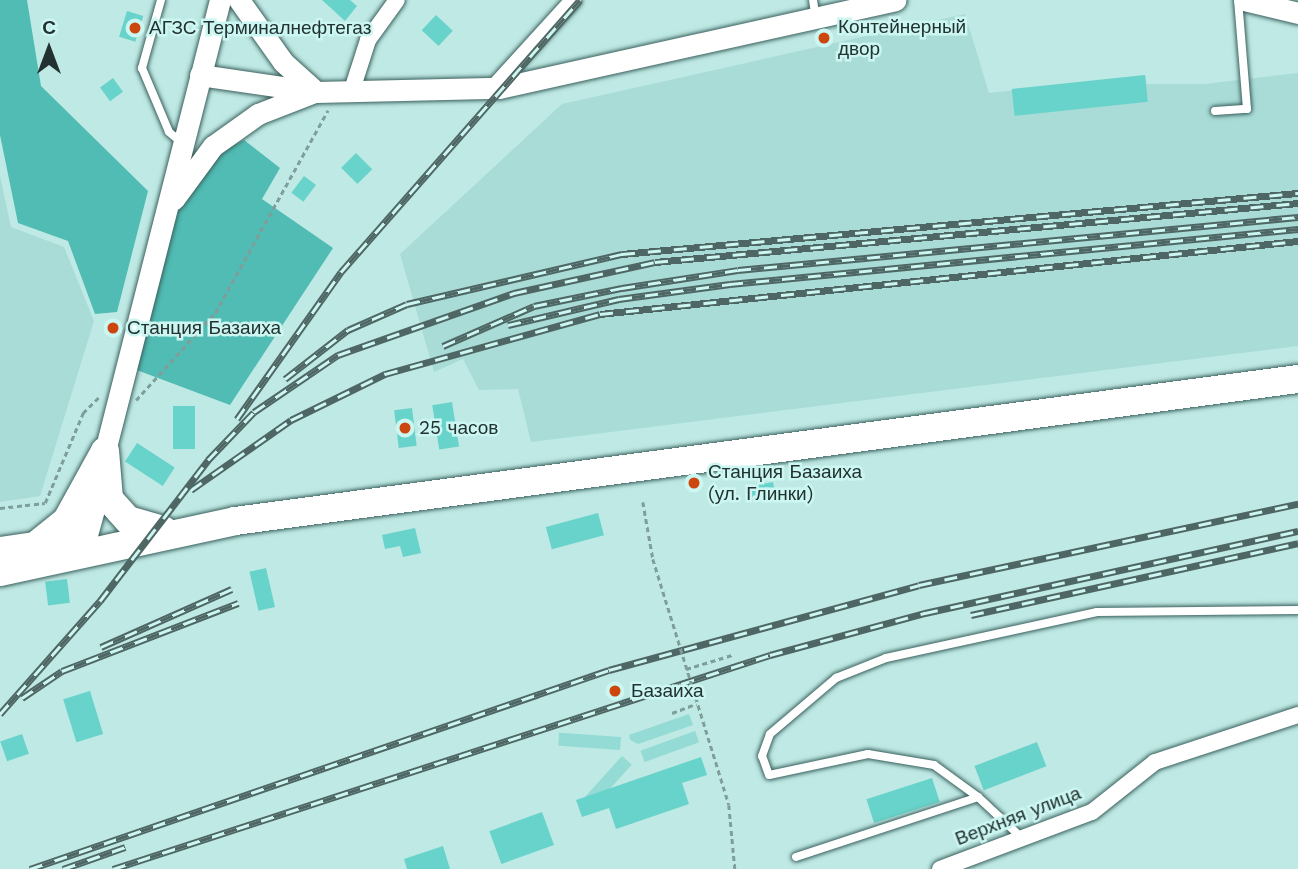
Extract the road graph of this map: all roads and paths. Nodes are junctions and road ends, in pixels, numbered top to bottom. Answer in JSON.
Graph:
{"nodes":[{"id":1,"x":161,"y":0,"type":"edge"},
{"id":2,"x":219,"y":0,"type":"edge"},
{"id":3,"x":239,"y":0,"type":"edge"},
{"id":4,"x":397,"y":0,"type":"edge"},
{"id":5,"x":573,"y":0,"type":"edge"},
{"id":6,"x":895,"y":0,"type":"edge"},
{"id":7,"x":1238,"y":0,"type":"edge"},
{"id":8,"x":1244,"y":0,"type":"edge"},
{"id":9,"x":814,"y":10,"type":"edge"},
{"id":10,"x":1298,"y":13,"type":"edge"},
{"id":11,"x":200,"y":75,"type":"junction"},
{"id":12,"x":493,"y":88,"type":"junction"},
{"id":13,"x":351,"y":93,"type":"junction"},
{"id":14,"x":324,"y":98,"type":"junction"},
{"id":15,"x":1215,"y":111,"type":"dead end"},
{"id":16,"x":182,"y":143,"type":"junction"},
{"id":17,"x":162,"y":219,"type":"junction"},
{"id":18,"x":1298,"y":379,"type":"edge"},
{"id":19,"x":108,"y":395,"type":"dead end"},
{"id":20,"x":133,"y":401,"type":"dead end"},
{"id":21,"x":105,"y":451,"type":"junction"},
{"id":22,"x":643,"y":502,"type":"dead end"},
{"id":23,"x":0,"y":508,"type":"edge"},
{"id":24,"x":176,"y":530,"type":"junction"},
{"id":25,"x":39,"y":543,"type":"junction"},
{"id":26,"x":91,"y":547,"type":"junction"},
{"id":27,"x":0,"y":551,"type":"edge"},
{"id":28,"x":0,"y":572,"type":"edge"},
{"id":29,"x":1298,"y":610,"type":"edge"},
{"id":30,"x":732,"y":655,"type":"dead end"},
{"id":31,"x":686,"y":669,"type":"junction"},
{"id":32,"x":696,"y":704,"type":"junction"},
{"id":33,"x":672,"y":713,"type":"dead end"},
{"id":34,"x":1298,"y":715,"type":"edge"},
{"id":35,"x":978,"y":797,"type":"junction"},
{"id":36,"x":1022,"y":838,"type":"junction"},
{"id":37,"x":796,"y":857,"type":"dead end"},
{"id":38,"x":735,"y":869,"type":"edge"},
{"id":39,"x":940,"y":869,"type":"edge"}],
"edges":[{"from":1,"to":16,"type":"lane"},
{"from":2,"to":11,"type":"main road"},
{"from":3,"to":14,"type":"main road"},
{"from":4,"to":13,"type":"street"},
{"from":5,"to":12,"type":"street"},
{"from":6,"to":9,"type":"main road"},
{"from":7,"to":15,"type":"lane"},
{"from":8,"to":10,"type":"main road"},
{"from":9,"to":12,"type":"main road"},
{"from":11,"to":14,"type":"main road"},
{"from":11,"to":16,"type":"main road"},
{"from":12,"to":13,"type":"main road"},
{"from":13,"to":14,"type":"main road"},
{"from":14,"to":17,"type":"main road"},
{"from":14,"to":20,"type":"path"},
{"from":16,"to":17,"type":"main road"},
{"from":17,"to":21,"type":"main road"},
{"from":18,"to":24,"type":"highway"},
{"from":19,"to":23,"type":"path"},
{"from":21,"to":24,"type":"highway"},
{"from":21,"to":25,"type":"highway"},
{"from":21,"to":26,"type":"highway"},
{"from":22,"to":31,"type":"path","bridge":true},
{"from":24,"to":26,"type":"highway"},
{"from":25,"to":26,"type":"highway"},
{"from":25,"to":27,"type":"highway"},
{"from":26,"to":28,"type":"highway"},
{"from":29,"to":35,"type":"lane"},
{"from":30,"to":31,"type":"path"},
{"from":31,"to":32,"type":"path","bridge":true},
{"from":32,"to":33,"type":"path"},
{"from":32,"to":38,"type":"path","bridge":true},
{"from":34,"to":36,"type":"street","name":"Верхняя улица"},
{"from":35,"to":36,"type":"lane"},
{"from":35,"to":37,"type":"lane"},
{"from":36,"to":39,"type":"street","name":"Верхняя улица"}]}
